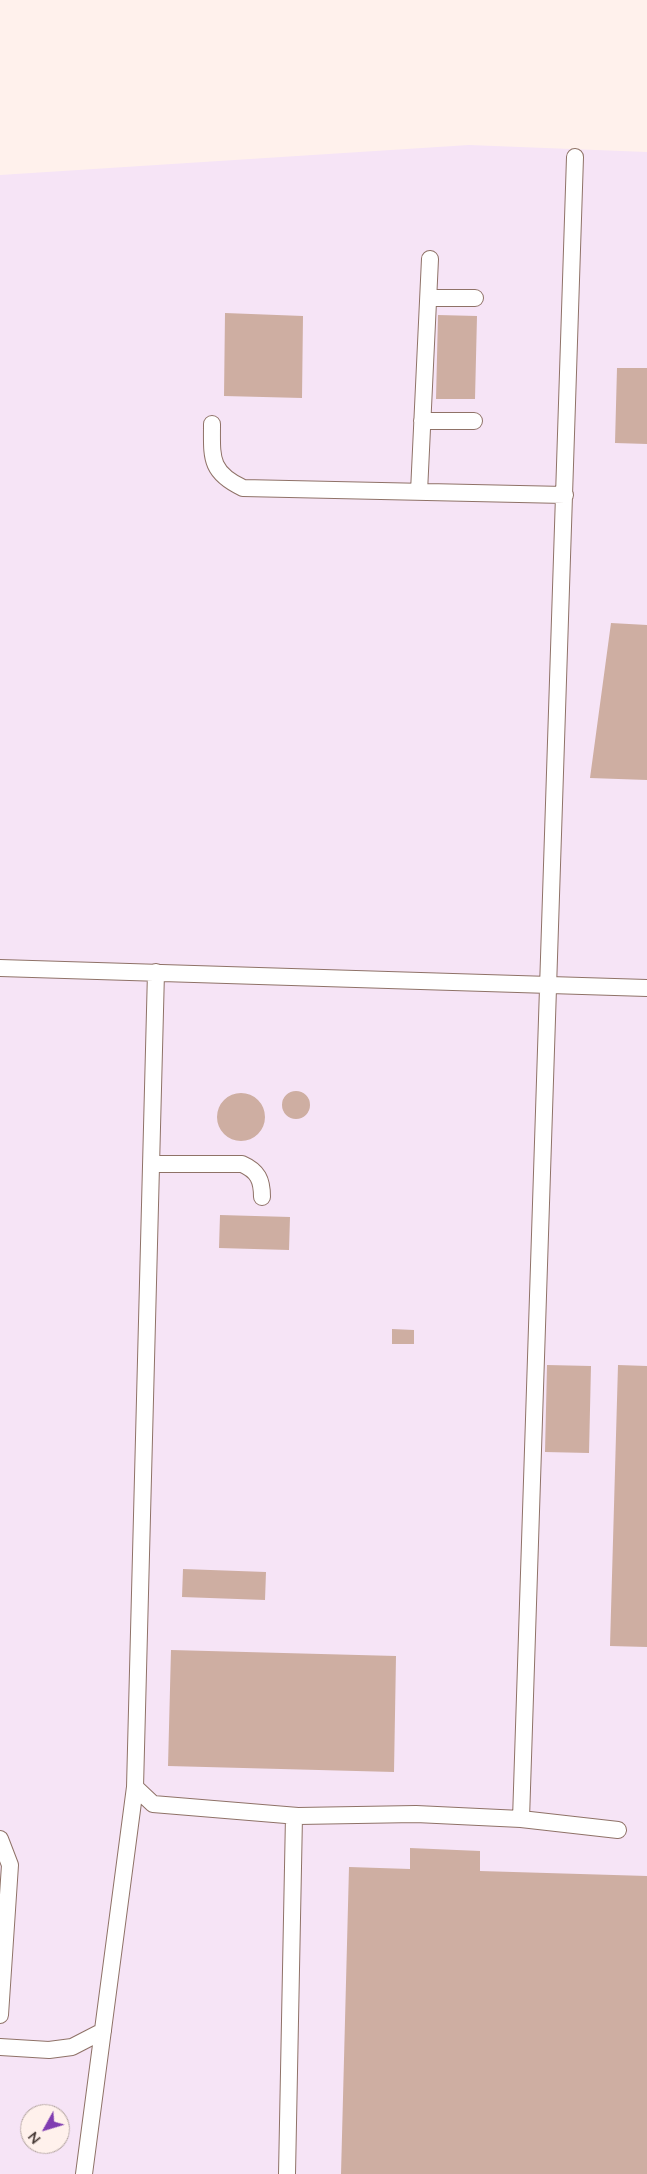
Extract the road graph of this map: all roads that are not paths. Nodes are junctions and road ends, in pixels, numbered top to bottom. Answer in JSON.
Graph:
{"nodes":[{"id":1,"x":575,"y":157,"type":"dead end"},
{"id":2,"x":430,"y":259,"type":"dead end"},
{"id":3,"x":429,"y":298,"type":"junction"},
{"id":4,"x":476,"y":298,"type":"dead end"},
{"id":5,"x":422,"y":421,"type":"junction"},
{"id":6,"x":474,"y":421,"type":"dead end"},
{"id":7,"x":212,"y":424,"type":"dead end"},
{"id":8,"x":419,"y":492,"type":"junction"},
{"id":9,"x":564,"y":496,"type":"junction"},
{"id":10,"x":0,"y":968,"type":"edge"},
{"id":11,"x":156,"y":972,"type":"junction"},
{"id":12,"x":548,"y":986,"type":"junction"},
{"id":13,"x":647,"y":988,"type":"edge"},
{"id":14,"x":152,"y":1164,"type":"junction"},
{"id":15,"x":262,"y":1197,"type":"dead end"},
{"id":16,"x":135,"y":1787,"type":"junction"},
{"id":17,"x":294,"y":1816,"type":"junction"},
{"id":18,"x":521,"y":1819,"type":"junction"},
{"id":19,"x":618,"y":1830,"type":"dead end"},
{"id":20,"x":0,"y":1838,"type":"edge"},
{"id":21,"x":0,"y":2015,"type":"edge"},
{"id":22,"x":103,"y":2031,"type":"junction"},
{"id":23,"x":0,"y":2047,"type":"edge"},
{"id":24,"x":84,"y":2174,"type":"edge"},
{"id":25,"x":287,"y":2174,"type":"edge"}],
"edges":[{"from":1,"to":9,"type":"lane"},
{"from":2,"to":3,"type":"lane"},
{"from":3,"to":4,"type":"lane"},
{"from":3,"to":5,"type":"lane"},
{"from":5,"to":6,"type":"lane"},
{"from":5,"to":8,"type":"lane"},
{"from":7,"to":8,"type":"lane"},
{"from":8,"to":9,"type":"lane"},
{"from":9,"to":12,"type":"lane"},
{"from":10,"to":11,"type":"lane"},
{"from":11,"to":12,"type":"lane"},
{"from":11,"to":14,"type":"lane"},
{"from":12,"to":13,"type":"lane"},
{"from":12,"to":18,"type":"lane"},
{"from":14,"to":15,"type":"lane"},
{"from":14,"to":16,"type":"lane"},
{"from":16,"to":17,"type":"lane"},
{"from":16,"to":22,"type":"lane"},
{"from":17,"to":18,"type":"lane"},
{"from":17,"to":25,"type":"lane"},
{"from":18,"to":19,"type":"lane"},
{"from":20,"to":21,"type":"lane"},
{"from":22,"to":23,"type":"lane"},
{"from":22,"to":24,"type":"lane"}]}
